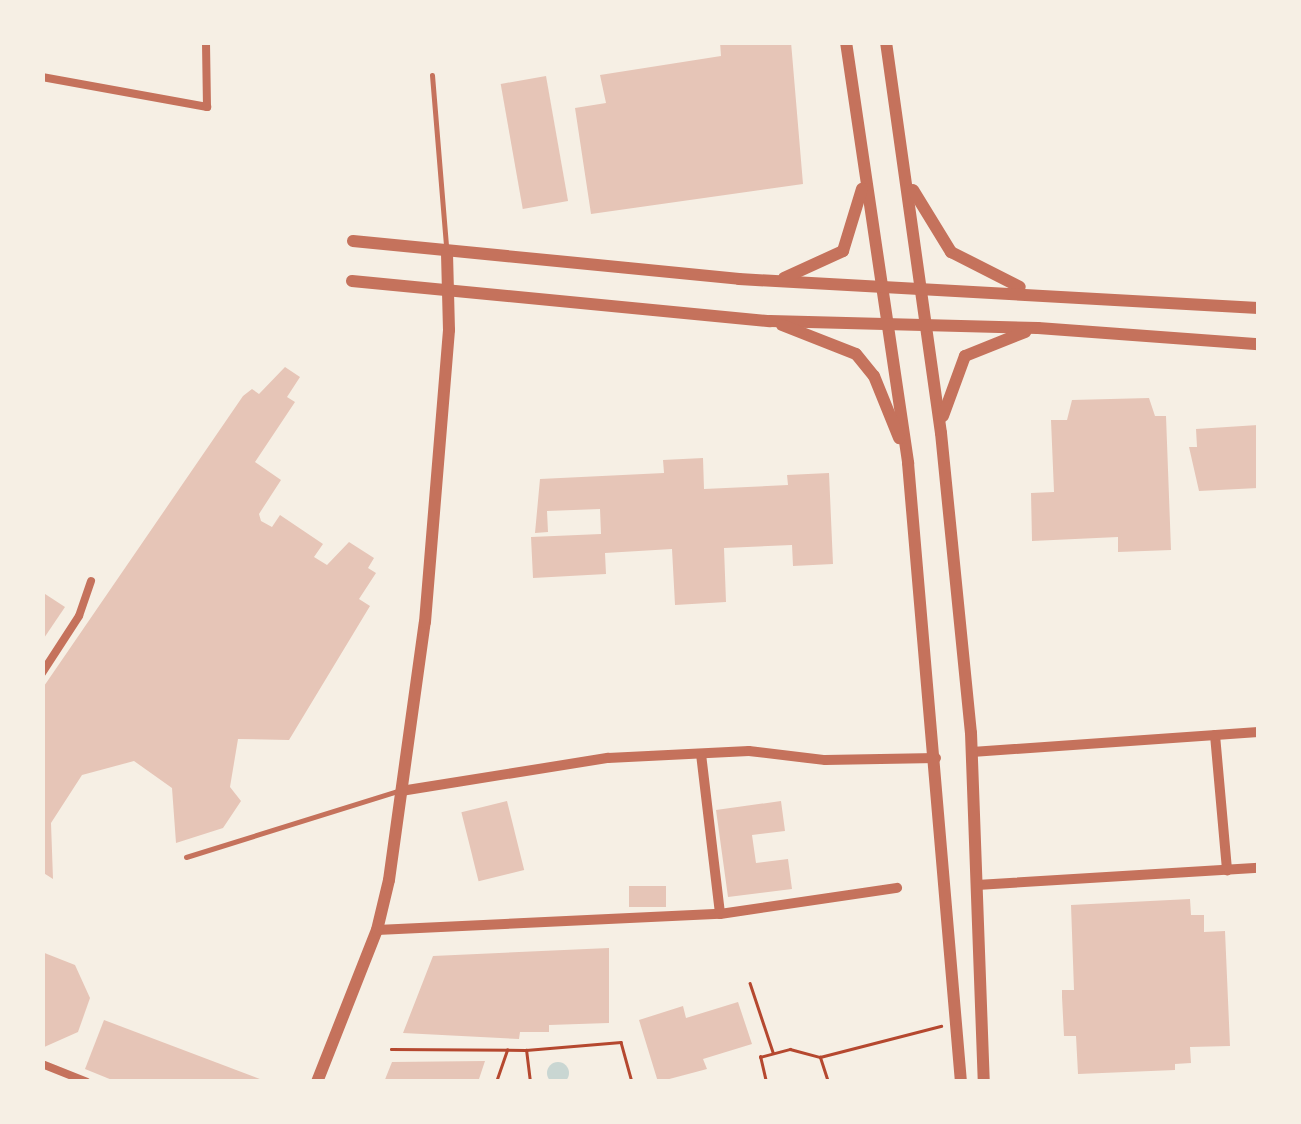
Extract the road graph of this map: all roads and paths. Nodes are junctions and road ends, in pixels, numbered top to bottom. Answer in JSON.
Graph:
{"nodes":[{"id":1,"x":206,"y":42,"type":"edge"},
{"id":2,"x":846,"y":42,"type":"edge"},
{"id":3,"x":886,"y":42,"type":"edge"},
{"id":4,"x":432,"y":75,"type":"dead end"},
{"id":5,"x":42,"y":77,"type":"edge"},
{"id":6,"x":906,"y":170,"type":"junction"},
{"id":7,"x":864,"y":172,"type":"junction"},
{"id":8,"x":353,"y":242,"type":"dead end"},
{"id":9,"x":447,"y":254,"type":"junction"},
{"id":10,"x":352,"y":281,"type":"dead end"},
{"id":11,"x":767,"y":281,"type":"junction"},
{"id":12,"x":881,"y":286,"type":"junction"},
{"id":13,"x":922,"y":288,"type":"junction"},
{"id":14,"x":448,"y":292,"type":"junction"},
{"id":15,"x":1046,"y":293,"type":"junction"},
{"id":16,"x":1258,"y":308,"type":"edge"},
{"id":17,"x":770,"y":321,"type":"junction"},
{"id":18,"x":887,"y":324,"type":"junction"},
{"id":19,"x":926,"y":325,"type":"junction"},
{"id":20,"x":1038,"y":328,"type":"junction"},
{"id":21,"x":1258,"y":344,"type":"edge"},
{"id":22,"x":941,"y":434,"type":"junction"},
{"id":23,"x":908,"y":463,"type":"junction"},
{"id":24,"x":91,"y":581,"type":"dead end"},
{"id":25,"x":42,"y":673,"type":"edge"},
{"id":26,"x":1258,"y":732,"type":"edge"},
{"id":27,"x":1214,"y":735,"type":"junction"},
{"id":28,"x":972,"y":752,"type":"junction"},
{"id":29,"x":701,"y":754,"type":"junction"},
{"id":30,"x":936,"y":758,"type":"junction"},
{"id":31,"x":401,"y":791,"type":"junction"},
{"id":32,"x":186,"y":856,"type":"dead end"},
{"id":33,"x":1258,"y":868,"type":"edge"},
{"id":34,"x":1227,"y":870,"type":"junction"},
{"id":35,"x":978,"y":885,"type":"junction"},
{"id":36,"x":897,"y":888,"type":"dead end"},
{"id":37,"x":720,"y":914,"type":"junction"},
{"id":38,"x":378,"y":930,"type":"junction"},
{"id":39,"x":750,"y":984,"type":"dead end"},
{"id":40,"x":957,"y":1022,"type":"junction"},
{"id":41,"x":390,"y":1049,"type":"dead end"},
{"id":42,"x":507,"y":1050,"type":"junction"},
{"id":43,"x":526,"y":1050,"type":"junction"},
{"id":44,"x":773,"y":1053,"type":"junction"},
{"id":45,"x":820,"y":1057,"type":"junction"},
{"id":46,"x":42,"y":1064,"type":"edge"},
{"id":47,"x":87,"y":1082,"type":"edge"},
{"id":48,"x":317,"y":1082,"type":"edge"},
{"id":49,"x":496,"y":1082,"type":"edge"},
{"id":50,"x":530,"y":1082,"type":"edge"},
{"id":51,"x":632,"y":1082,"type":"edge"},
{"id":52,"x":766,"y":1082,"type":"edge"},
{"id":53,"x":828,"y":1082,"type":"edge"},
{"id":54,"x":960,"y":1082,"type":"edge"},
{"id":55,"x":984,"y":1082,"type":"edge"}],
"edges":[{"from":1,"to":5,"type":"street"},
{"from":2,"to":7,"type":"street"},
{"from":3,"to":6,"type":"street"},
{"from":4,"to":9,"type":"lane"},
{"from":6,"to":13,"type":"street"},
{"from":6,"to":15,"type":"street"},
{"from":7,"to":11,"type":"street"},
{"from":7,"to":12,"type":"street"},
{"from":8,"to":9,"type":"street"},
{"from":9,"to":11,"type":"street"},
{"from":9,"to":14,"type":"street"},
{"from":10,"to":14,"type":"street"},
{"from":11,"to":12,"type":"street"},
{"from":12,"to":13,"type":"street"},
{"from":12,"to":18,"type":"street"},
{"from":13,"to":15,"type":"street"},
{"from":13,"to":19,"type":"street"},
{"from":14,"to":17,"type":"street"},
{"from":14,"to":31,"type":"street"},
{"from":15,"to":16,"type":"street"},
{"from":17,"to":18,"type":"street"},
{"from":17,"to":23,"type":"street"},
{"from":18,"to":19,"type":"street"},
{"from":18,"to":23,"type":"street"},
{"from":19,"to":20,"type":"street"},
{"from":19,"to":22,"type":"street"},
{"from":20,"to":21,"type":"street"},
{"from":20,"to":22,"type":"street"},
{"from":22,"to":28,"type":"street"},
{"from":23,"to":30,"type":"street"},
{"from":24,"to":25,"type":"street"},
{"from":26,"to":27,"type":"street"},
{"from":27,"to":28,"type":"street"},
{"from":27,"to":34,"type":"street"},
{"from":28,"to":35,"type":"street"},
{"from":29,"to":30,"type":"street"},
{"from":29,"to":31,"type":"street"},
{"from":29,"to":37,"type":"street"},
{"from":30,"to":40,"type":"street"},
{"from":31,"to":32,"type":"lane"},
{"from":31,"to":38,"type":"street"},
{"from":33,"to":34,"type":"street"},
{"from":34,"to":35,"type":"street"},
{"from":35,"to":55,"type":"street"},
{"from":36,"to":37,"type":"street"},
{"from":37,"to":38,"type":"street"},
{"from":38,"to":48,"type":"street"},
{"from":39,"to":44,"type":"path"},
{"from":40,"to":45,"type":"path"},
{"from":40,"to":54,"type":"street"},
{"from":41,"to":42,"type":"path"},
{"from":42,"to":43,"type":"path"},
{"from":42,"to":49,"type":"path"},
{"from":43,"to":50,"type":"path"},
{"from":43,"to":51,"type":"path"},
{"from":44,"to":45,"type":"path"},
{"from":44,"to":52,"type":"path"},
{"from":45,"to":53,"type":"path"},
{"from":46,"to":47,"type":"street"}]}
